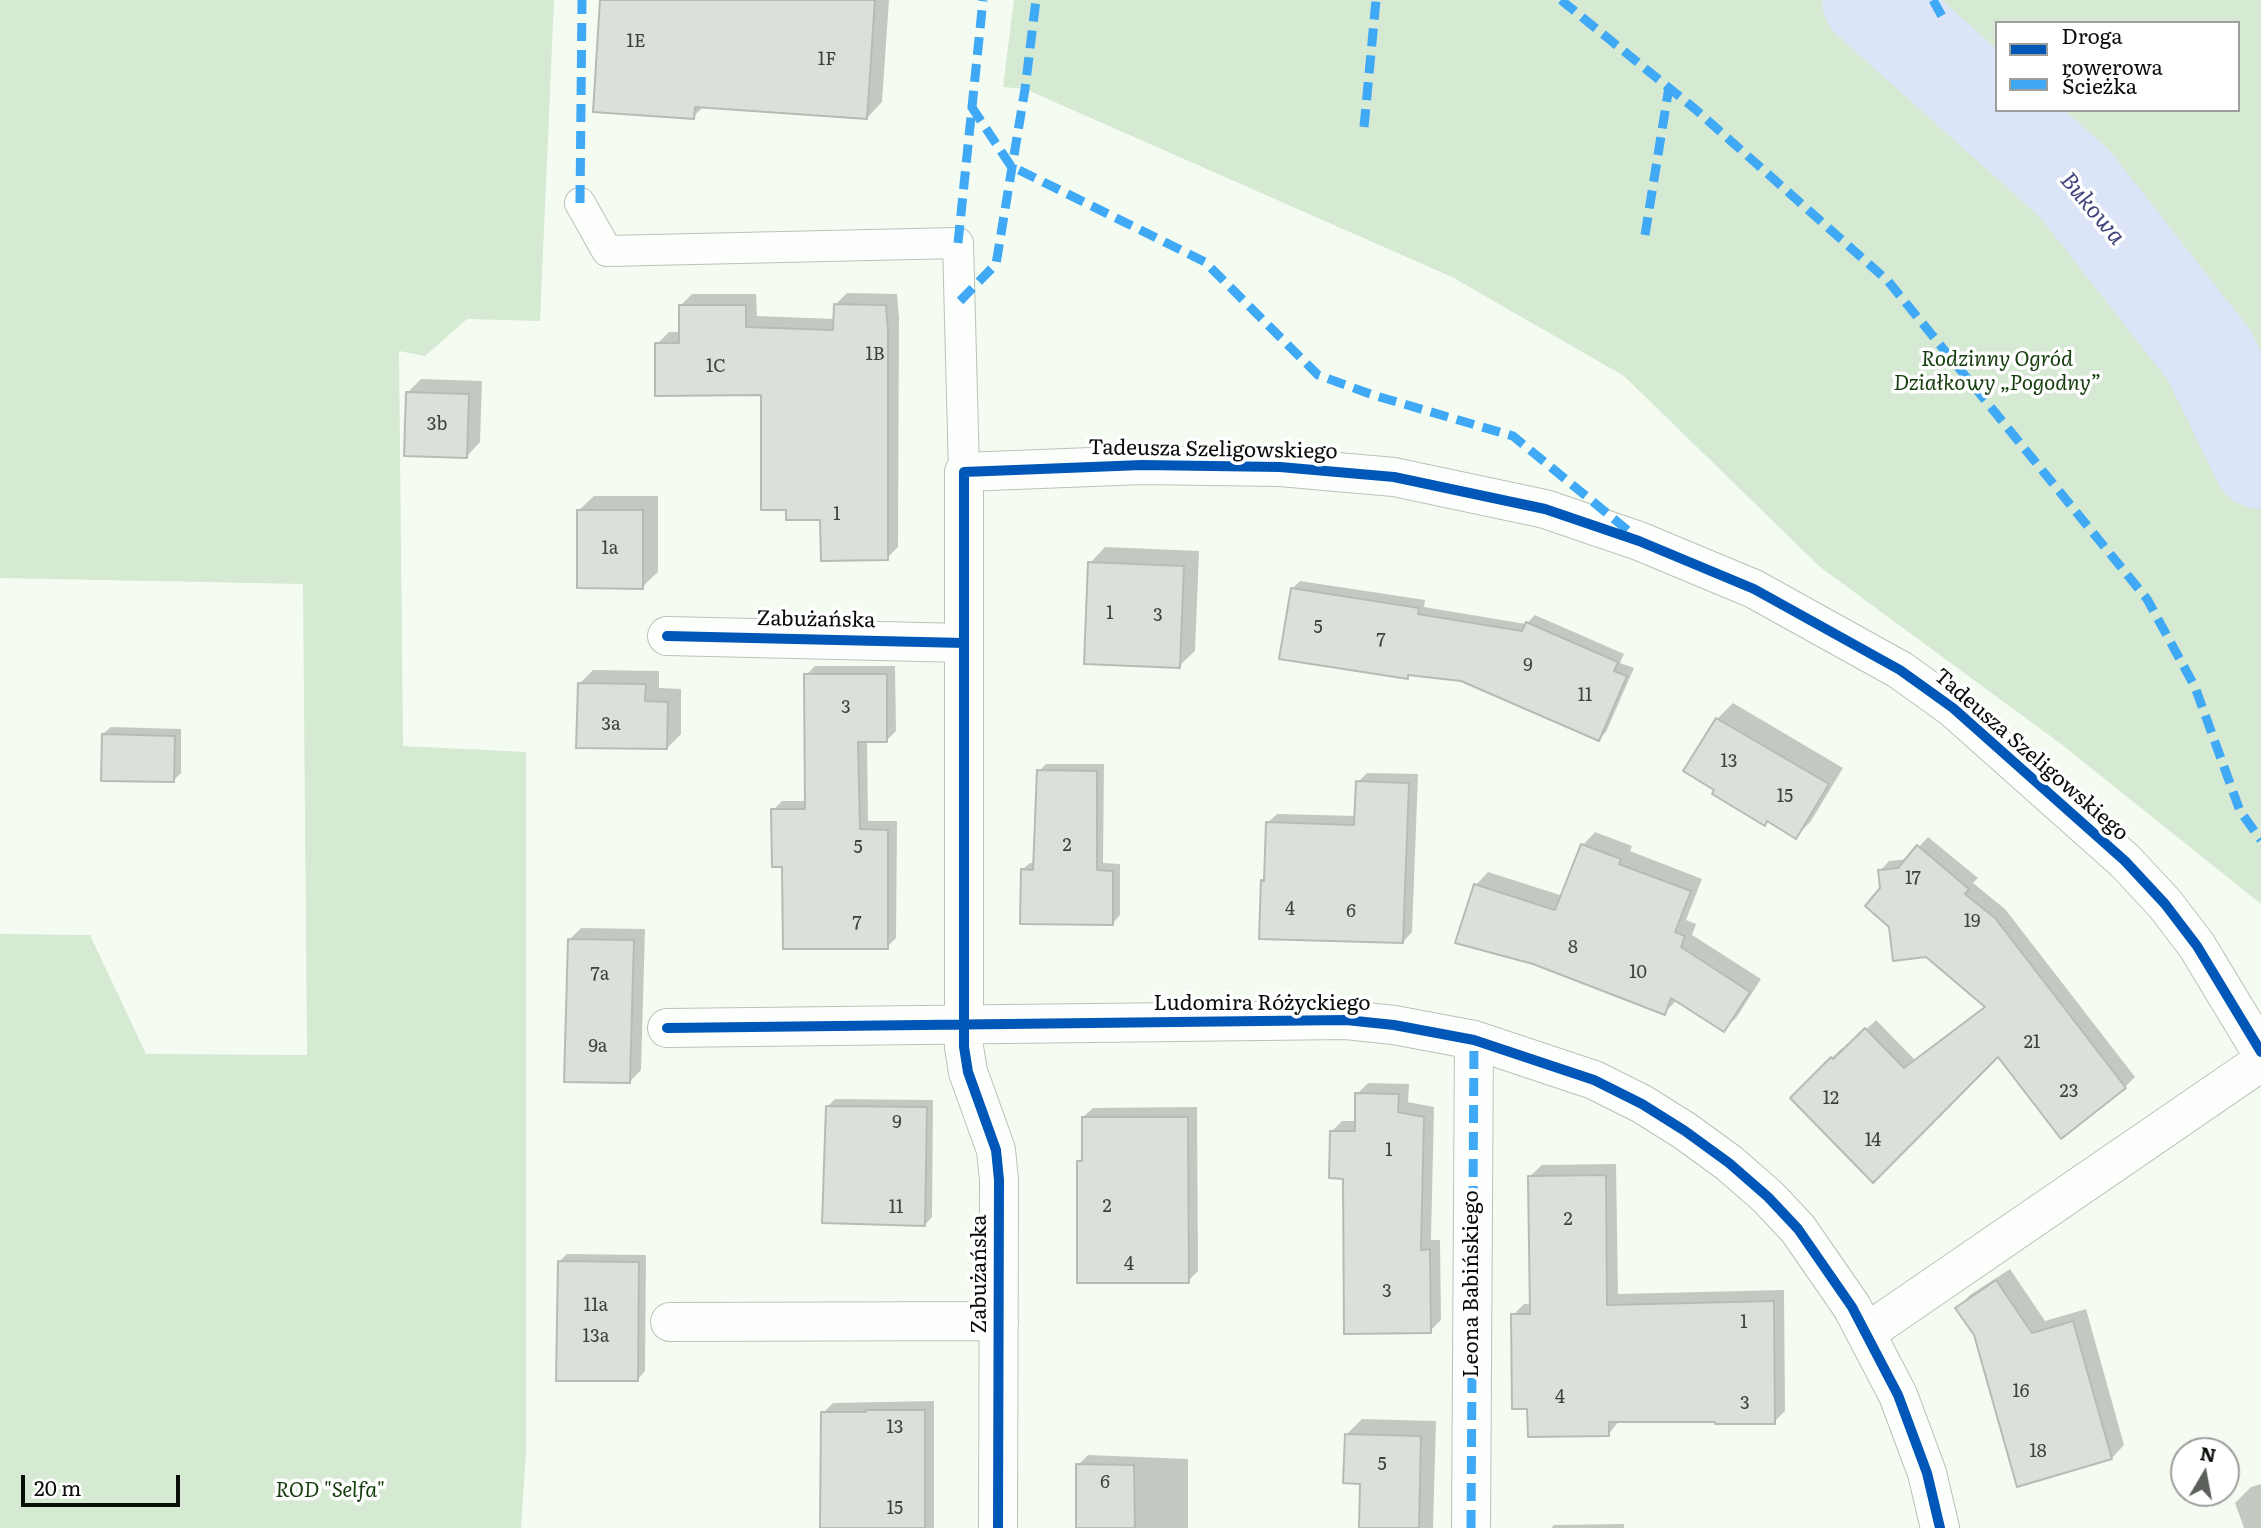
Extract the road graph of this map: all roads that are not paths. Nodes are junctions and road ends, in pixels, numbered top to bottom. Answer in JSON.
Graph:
{"nodes":[{"id":1,"x":580,"y":203,"type":"dead end"},
{"id":2,"x":964,"y":472,"type":"junction"},
{"id":3,"x":667,"y":636,"type":"dead end"},
{"id":4,"x":964,"y":643,"type":"junction"},
{"id":5,"x":964,"y":1026,"type":"junction"},
{"id":6,"x":667,"y":1028,"type":"dead end"},
{"id":7,"x":1474,"y":1040,"type":"junction"},
{"id":8,"x":2261,"y":1052,"type":"edge"},
{"id":9,"x":2261,"y":1062,"type":"edge"},
{"id":10,"x":999,"y":1321,"type":"junction"},
{"id":11,"x":670,"y":1322,"type":"dead end"},
{"id":12,"x":1866,"y":1333,"type":"junction"},
{"id":13,"x":998,"y":1528,"type":"edge"},
{"id":14,"x":1471,"y":1528,"type":"edge"},
{"id":15,"x":1940,"y":1528,"type":"edge"}],
"edges":[{"from":1,"to":2,"type":"lane"},
{"from":2,"to":4,"type":"street","name":"Zabużańska"},
{"from":2,"to":8,"type":"street","name":"Tadeusza Szeligowskiego"},
{"from":3,"to":4,"type":"street","name":"Zabużańska"},
{"from":4,"to":5,"type":"street","name":"Zabużańska"},
{"from":5,"to":6,"type":"street"},
{"from":5,"to":7,"type":"street","name":"Ludomira Różyckiego"},
{"from":5,"to":10,"type":"street","name":"Zabużańska"},
{"from":7,"to":12,"type":"street","name":"Ludomira Różyckiego"},
{"from":7,"to":14,"type":"street","name":"Leona Babińskiego"},
{"from":9,"to":12,"type":"street"},
{"from":10,"to":11,"type":"street","name":"Zabużańska"},
{"from":10,"to":13,"type":"street","name":"Zabużańska"},
{"from":12,"to":15,"type":"street","name":"Ludomira Różyckiego"}]}
